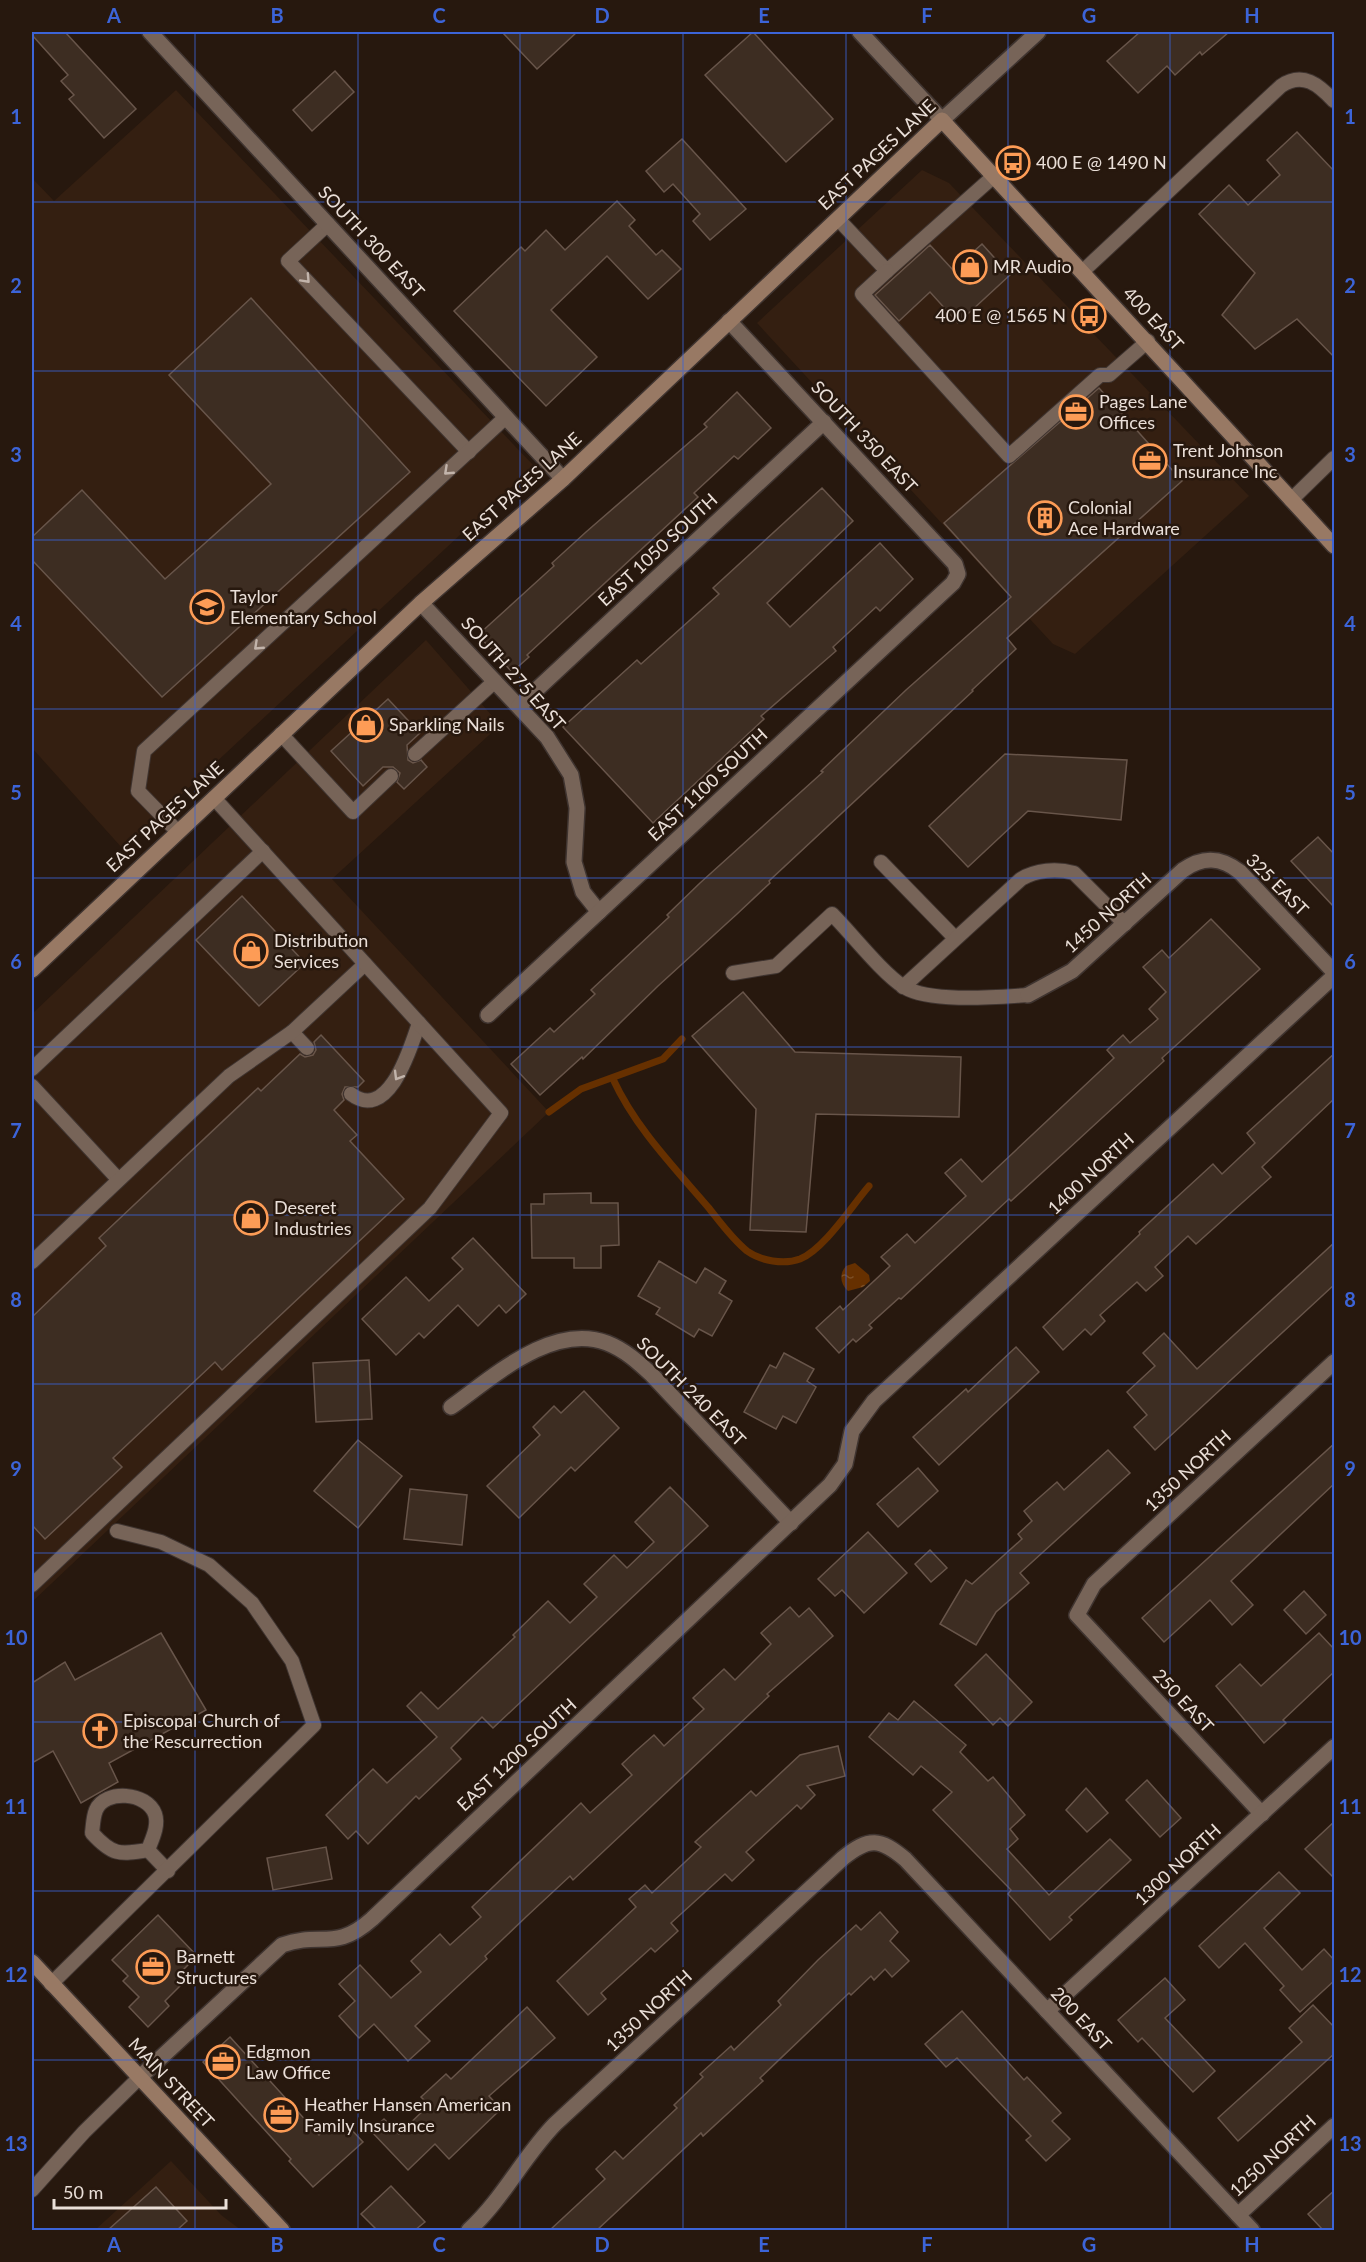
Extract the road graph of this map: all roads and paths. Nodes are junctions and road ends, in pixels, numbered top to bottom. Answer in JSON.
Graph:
{"nodes":[{"id":1,"x":150,"y":32,"type":"edge"},
{"id":2,"x":860,"y":32,"type":"edge"},
{"id":3,"x":1038,"y":32,"type":"edge"},
{"id":4,"x":1335,"y":101,"type":"edge"},
{"id":5,"x":942,"y":120,"type":"junction"},
{"id":6,"x":994,"y":176,"type":"junction"},
{"id":7,"x":838,"y":219,"type":"junction"},
{"id":8,"x":328,"y":224,"type":"junction"},
{"id":9,"x":887,"y":270,"type":"junction"},
{"id":10,"x":1082,"y":272,"type":"junction"},
{"id":11,"x":729,"y":321,"type":"junction"},
{"id":12,"x":1148,"y":341,"type":"junction"},
{"id":13,"x":506,"y":417,"type":"junction"},
{"id":14,"x":824,"y":422,"type":"junction"},
{"id":15,"x":469,"y":452,"type":"junction"},
{"id":16,"x":1335,"y":458,"type":"edge"},
{"id":17,"x":563,"y":478,"type":"junction"},
{"id":18,"x":1291,"y":500,"type":"junction"},
{"id":19,"x":1335,"y":546,"type":"edge"},
{"id":20,"x":953,"y":583,"type":"joint"},
{"id":21,"x":421,"y":603,"type":"junction"},
{"id":22,"x":495,"y":681,"type":"junction"},
{"id":23,"x":519,"y":706,"type":"junction"},
{"id":24,"x":281,"y":734,"type":"junction"},
{"id":25,"x":415,"y":754,"type":"dead end"},
{"id":26,"x":392,"y":776,"type":"dead end"},
{"id":27,"x":214,"y":798,"type":"junction"},
{"id":28,"x":177,"y":832,"type":"junction"},
{"id":29,"x":263,"y":851,"type":"junction"},
{"id":30,"x":1212,"y":859,"type":"joint"},
{"id":31,"x":881,"y":862,"type":"dead end"},
{"id":32,"x":599,"y":912,"type":"junction"},
{"id":33,"x":1125,"y":924,"type":"junction"},
{"id":34,"x":955,"y":938,"type":"junction"},
{"id":35,"x":365,"y":964,"type":"junction"},
{"id":36,"x":32,"y":970,"type":"edge"},
{"id":37,"x":733,"y":973,"type":"dead end"},
{"id":38,"x":1335,"y":974,"type":"edge"},
{"id":39,"x":903,"y":987,"type":"junction"},
{"id":40,"x":1028,"y":995,"type":"joint"},
{"id":41,"x":488,"y":1015,"type":"dead end"},
{"id":42,"x":419,"y":1023,"type":"junction"},
{"id":43,"x":292,"y":1032,"type":"junction"},
{"id":44,"x":307,"y":1048,"type":"dead end"},
{"id":45,"x":32,"y":1069,"type":"edge"},
{"id":46,"x":32,"y":1086,"type":"edge"},
{"id":47,"x":351,"y":1094,"type":"dead end"},
{"id":48,"x":118,"y":1179,"type":"junction"},
{"id":49,"x":32,"y":1262,"type":"edge"},
{"id":50,"x":1335,"y":1362,"type":"edge"},
{"id":51,"x":874,"y":1401,"type":"joint"},
{"id":52,"x":451,"y":1407,"type":"dead end"},
{"id":53,"x":791,"y":1523,"type":"junction"},
{"id":54,"x":117,"y":1532,"type":"dead end"},
{"id":55,"x":34,"y":1578,"type":"edge"},
{"id":56,"x":1077,"y":1615,"type":"joint"},
{"id":57,"x":1335,"y":1747,"type":"edge"},
{"id":58,"x":1262,"y":1814,"type":"junction"},
{"id":59,"x":875,"y":1841,"type":"joint"},
{"id":60,"x":148,"y":1850,"type":"junction"},
{"id":61,"x":168,"y":1871,"type":"junction"},
{"id":62,"x":32,"y":1962,"type":"edge"},
{"id":63,"x":51,"y":1984,"type":"junction"},
{"id":64,"x":1047,"y":2011,"type":"junction"},
{"id":65,"x":139,"y":2078,"type":"junction"},
{"id":66,"x":1335,"y":2126,"type":"edge"},
{"id":67,"x":32,"y":2190,"type":"edge"},
{"id":68,"x":1238,"y":2215,"type":"junction"},
{"id":69,"x":282,"y":2230,"type":"edge"},
{"id":70,"x":469,"y":2230,"type":"edge"},
{"id":71,"x":1252,"y":2230,"type":"edge"}],
"edges":[{"from":1,"to":8,"type":"street","name":"SOUTH 300 EAST"},
{"from":2,"to":5,"type":"street"},
{"from":3,"to":5,"type":"street","name":"EAST PAGES LANE"},
{"from":4,"to":10,"type":"lane"},
{"from":5,"to":6,"type":"main road","name":"400 EAST"},
{"from":5,"to":7,"type":"main road","name":"EAST PAGES LANE"},
{"from":6,"to":9,"type":"lane"},
{"from":6,"to":10,"type":"main road","name":"400 EAST"},
{"from":7,"to":9,"type":"lane"},
{"from":7,"to":11,"type":"main road","name":"EAST PAGES LANE"},
{"from":8,"to":13,"type":"street","name":"SOUTH 300 EAST"},
{"from":8,"to":15,"type":"lane","one_way":true},
{"from":9,"to":12,"type":"lane"},
{"from":10,"to":12,"type":"main road","name":"400 EAST"},
{"from":11,"to":14,"type":"street","name":"SOUTH 350 EAST"},
{"from":11,"to":17,"type":"main road","name":"EAST PAGES LANE"},
{"from":12,"to":18,"type":"main road","name":"400 EAST"},
{"from":13,"to":15,"type":"lane"},
{"from":13,"to":17,"type":"street","name":"SOUTH 300 EAST"},
{"from":14,"to":20,"type":"street","name":"SOUTH 350 EAST"},
{"from":14,"to":23,"type":"street","name":"EAST 1050 SOUTH"},
{"from":15,"to":28,"type":"lane","one_way":true},
{"from":16,"to":18,"type":"lane"},
{"from":17,"to":21,"type":"main road","name":"EAST PAGES LANE"},
{"from":18,"to":19,"type":"main road","name":"400 EAST"},
{"from":20,"to":32,"type":"street","name":"EAST 1100 SOUTH"},
{"from":21,"to":22,"type":"street","name":"SOUTH 275 EAST"},
{"from":21,"to":24,"type":"main road","name":"EAST PAGES LANE"},
{"from":22,"to":23,"type":"street","name":"SOUTH 275 EAST"},
{"from":22,"to":25,"type":"lane"},
{"from":23,"to":32,"type":"street","name":"SOUTH 275 EAST"},
{"from":24,"to":26,"type":"lane"},
{"from":24,"to":27,"type":"main road","name":"EAST PAGES LANE"},
{"from":27,"to":28,"type":"main road","name":"EAST PAGES LANE"},
{"from":27,"to":29,"type":"lane"},
{"from":28,"to":36,"type":"main road","name":"EAST PAGES LANE"},
{"from":29,"to":35,"type":"lane"},
{"from":29,"to":45,"type":"lane"},
{"from":30,"to":33,"type":"street","name":"1450 NORTH"},
{"from":30,"to":38,"type":"street","name":"325 EAST"},
{"from":31,"to":34,"type":"lane"},
{"from":32,"to":41,"type":"street","name":"EAST 1100 SOUTH"},
{"from":33,"to":34,"type":"lane"},
{"from":33,"to":40,"type":"street","name":"1450 NORTH"},
{"from":34,"to":39,"type":"lane"},
{"from":35,"to":42,"type":"lane"},
{"from":35,"to":43,"type":"lane"},
{"from":37,"to":39,"type":"lane"},
{"from":38,"to":51,"type":"street","name":"1400 NORTH"},
{"from":39,"to":40,"type":"lane"},
{"from":42,"to":47,"type":"lane","one_way":true},
{"from":42,"to":55,"type":"lane"},
{"from":43,"to":44,"type":"lane"},
{"from":43,"to":48,"type":"lane"},
{"from":46,"to":48,"type":"lane"},
{"from":48,"to":49,"type":"lane"},
{"from":50,"to":56,"type":"street","name":"1350 NORTH"},
{"from":51,"to":53,"type":"street","name":"EAST 1200 SOUTH"},
{"from":52,"to":53,"type":"street","name":"SOUTH 240 EAST"},
{"from":53,"to":65,"type":"street","name":"EAST 1200 SOUTH"},
{"from":54,"to":61,"type":"lane"},
{"from":56,"to":58,"type":"street","name":"250 EAST"},
{"from":57,"to":58,"type":"street","name":"1300 NORTH"},
{"from":58,"to":64,"type":"street","name":"1300 NORTH"},
{"from":59,"to":64,"type":"street","name":"200 EAST"},
{"from":59,"to":70,"type":"street","name":"1350 NORTH"},
{"from":60,"to":60,"type":"lane"},
{"from":60,"to":61,"type":"lane"},
{"from":61,"to":63,"type":"lane"},
{"from":62,"to":63,"type":"main road","name":"MAIN STREET"},
{"from":63,"to":65,"type":"main road","name":"MAIN STREET"},
{"from":64,"to":68,"type":"street","name":"200 EAST"},
{"from":65,"to":67,"type":"lane"},
{"from":65,"to":69,"type":"main road","name":"MAIN STREET"},
{"from":66,"to":68,"type":"street","name":"1250 NORTH"},
{"from":68,"to":71,"type":"street","name":"200 EAST"}]}
